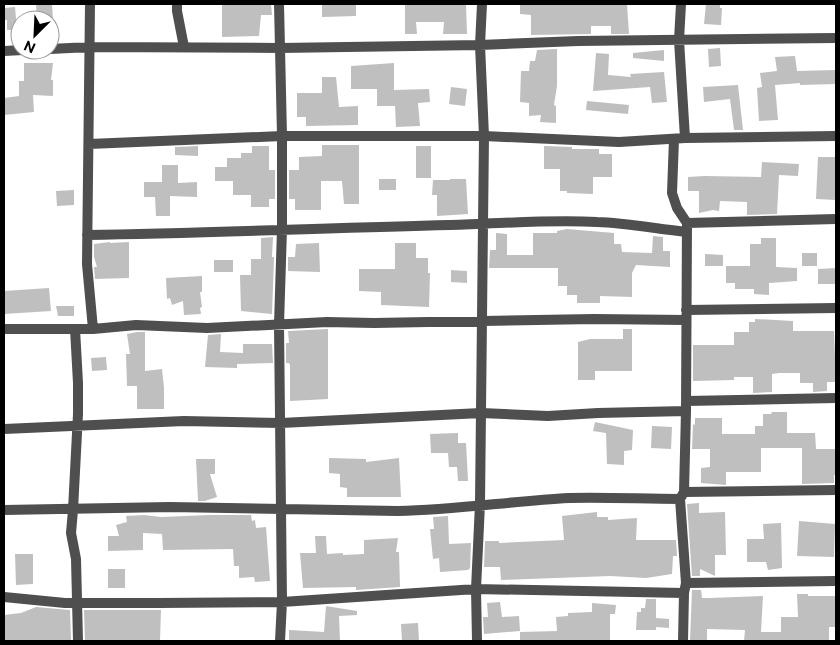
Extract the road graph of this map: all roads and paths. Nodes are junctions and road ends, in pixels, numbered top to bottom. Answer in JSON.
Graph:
{"nodes":[{"id":1,"x":90,"y":4,"type":"edge"},
{"id":2,"x":177,"y":4,"type":"edge"},
{"id":3,"x":279,"y":4,"type":"edge"},
{"id":4,"x":482,"y":4,"type":"edge"},
{"id":5,"x":681,"y":4,"type":"edge"},
{"id":6,"x":836,"y":38,"type":"edge"},
{"id":7,"x":679,"y":40,"type":"junction"},
{"id":8,"x":480,"y":45,"type":"junction"},
{"id":9,"x":90,"y":47,"type":"junction"},
{"id":10,"x":184,"y":47,"type":"junction"},
{"id":11,"x":60,"y":48,"type":"edge"},
{"id":12,"x":280,"y":48,"type":"junction"},
{"id":13,"x":282,"y":136,"type":"junction"},
{"id":14,"x":484,"y":136,"type":"junction"},
{"id":15,"x":836,"y":136,"type":"edge"},
{"id":16,"x":685,"y":138,"type":"junction"},
{"id":17,"x":674,"y":139,"type":"junction"},
{"id":18,"x":90,"y":144,"type":"junction"},
{"id":19,"x":836,"y":219,"type":"edge"},
{"id":20,"x":483,"y":224,"type":"junction"},
{"id":21,"x":687,"y":228,"type":"junction"},
{"id":22,"x":282,"y":229,"type":"junction"},
{"id":23,"x":87,"y":235,"type":"junction"},
{"id":24,"x":836,"y":308,"type":"edge"},
{"id":25,"x":686,"y":315,"type":"junction"},
{"id":26,"x":482,"y":322,"type":"junction"},
{"id":27,"x":279,"y":325,"type":"junction"},
{"id":28,"x":4,"y":329,"type":"edge"},
{"id":29,"x":75,"y":329,"type":"junction"},
{"id":30,"x":93,"y":329,"type":"junction"},
{"id":31,"x":836,"y":398,"type":"edge"},
{"id":32,"x":686,"y":406,"type":"junction"},
{"id":33,"x":481,"y":413,"type":"junction"},
{"id":34,"x":281,"y":423,"type":"junction"},
{"id":35,"x":77,"y":425,"type":"junction"},
{"id":36,"x":4,"y":428,"type":"edge"},
{"id":37,"x":836,"y":490,"type":"edge"},
{"id":38,"x":682,"y":495,"type":"junction"},
{"id":39,"x":480,"y":504,"type":"junction"},
{"id":40,"x":281,"y":509,"type":"junction"},
{"id":41,"x":4,"y":510,"type":"edge"},
{"id":42,"x":74,"y":510,"type":"junction"},
{"id":43,"x":836,"y":581,"type":"edge"},
{"id":44,"x":685,"y":588,"type":"junction"},
{"id":45,"x":476,"y":589,"type":"junction"},
{"id":46,"x":4,"y":597,"type":"edge"},
{"id":47,"x":282,"y":602,"type":"junction"},
{"id":48,"x":78,"y":603,"type":"junction"},
{"id":49,"x":78,"y":641,"type":"edge"},
{"id":50,"x":280,"y":641,"type":"edge"},
{"id":51,"x":477,"y":641,"type":"edge"},
{"id":52,"x":683,"y":641,"type":"edge"}],
"edges":[{"from":1,"to":9,"type":"street"},
{"from":2,"to":10,"type":"street"},
{"from":3,"to":12,"type":"street"},
{"from":4,"to":8,"type":"street"},
{"from":5,"to":7,"type":"street"},
{"from":6,"to":7,"type":"street"},
{"from":7,"to":8,"type":"street"},
{"from":7,"to":16,"type":"street"},
{"from":8,"to":12,"type":"street"},
{"from":8,"to":14,"type":"street"},
{"from":9,"to":10,"type":"street"},
{"from":9,"to":11,"type":"street"},
{"from":9,"to":18,"type":"street"},
{"from":10,"to":12,"type":"street"},
{"from":12,"to":13,"type":"street"},
{"from":13,"to":14,"type":"street"},
{"from":13,"to":18,"type":"street"},
{"from":13,"to":22,"type":"street"},
{"from":14,"to":17,"type":"street"},
{"from":14,"to":20,"type":"street"},
{"from":15,"to":16,"type":"street"},
{"from":16,"to":17,"type":"street"},
{"from":17,"to":21,"type":"street"},
{"from":18,"to":23,"type":"street"},
{"from":19,"to":21,"type":"street"},
{"from":20,"to":21,"type":"street"},
{"from":20,"to":22,"type":"street"},
{"from":20,"to":26,"type":"street"},
{"from":21,"to":25,"type":"street"},
{"from":22,"to":23,"type":"street"},
{"from":22,"to":27,"type":"street"},
{"from":23,"to":30,"type":"street"},
{"from":24,"to":25,"type":"street"},
{"from":25,"to":26,"type":"street"},
{"from":25,"to":32,"type":"street"},
{"from":26,"to":27,"type":"street"},
{"from":26,"to":33,"type":"street"},
{"from":27,"to":30,"type":"street"},
{"from":27,"to":34,"type":"street"},
{"from":28,"to":29,"type":"street"},
{"from":29,"to":30,"type":"street"},
{"from":29,"to":35,"type":"street"},
{"from":31,"to":32,"type":"street"},
{"from":32,"to":33,"type":"street"},
{"from":32,"to":38,"type":"street"},
{"from":33,"to":34,"type":"street"},
{"from":33,"to":39,"type":"street"},
{"from":34,"to":35,"type":"street"},
{"from":34,"to":40,"type":"street"},
{"from":35,"to":36,"type":"street"},
{"from":35,"to":42,"type":"street"},
{"from":37,"to":38,"type":"street"},
{"from":38,"to":39,"type":"street"},
{"from":38,"to":44,"type":"street"},
{"from":39,"to":40,"type":"street"},
{"from":39,"to":45,"type":"street"},
{"from":40,"to":42,"type":"street"},
{"from":40,"to":47,"type":"street"},
{"from":41,"to":42,"type":"street"},
{"from":42,"to":48,"type":"street"},
{"from":43,"to":44,"type":"street"},
{"from":44,"to":45,"type":"street"},
{"from":44,"to":52,"type":"street"},
{"from":45,"to":47,"type":"street"},
{"from":45,"to":51,"type":"street"},
{"from":46,"to":48,"type":"street"},
{"from":47,"to":48,"type":"street"},
{"from":47,"to":50,"type":"street"},
{"from":48,"to":49,"type":"street"}]}
